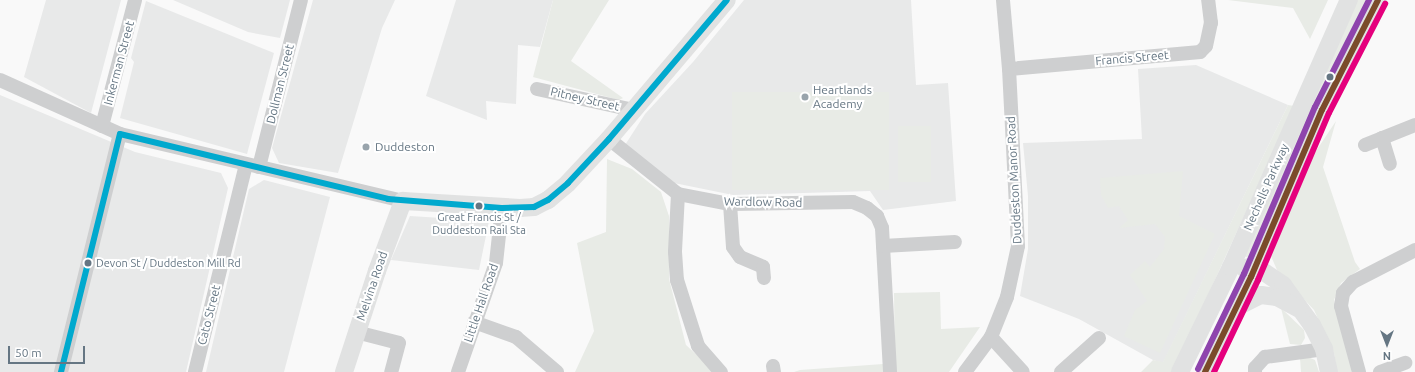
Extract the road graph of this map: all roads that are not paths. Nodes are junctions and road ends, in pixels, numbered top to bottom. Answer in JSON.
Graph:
{"nodes":[{"id":1,"x":135,"y":0,"type":"edge"},
{"id":2,"x":301,"y":0,"type":"edge"},
{"id":3,"x":727,"y":0,"type":"edge"},
{"id":4,"x":1003,"y":0,"type":"edge"},
{"id":5,"x":1208,"y":0,"type":"edge"},
{"id":6,"x":1349,"y":0,"type":"edge"},
{"id":7,"x":1378,"y":0,"type":"edge"},
{"id":8,"x":1009,"y":69,"type":"junction"},
{"id":9,"x":0,"y":80,"type":"edge"},
{"id":10,"x":537,"y":89,"type":"dead end"},
{"id":11,"x":633,"y":110,"type":"junction"},
{"id":12,"x":1415,"y":125,"type":"edge"},
{"id":13,"x":102,"y":126,"type":"junction"},
{"id":14,"x":120,"y":134,"type":"junction"},
{"id":15,"x":1382,"y":138,"type":"junction"},
{"id":16,"x":609,"y":139,"type":"junction"},
{"id":17,"x":1365,"y":145,"type":"dead end"},
{"id":18,"x":1390,"y":164,"type":"dead end"},
{"id":19,"x":252,"y":166,"type":"junction"},
{"id":20,"x":678,"y":194,"type":"junction"},
{"id":21,"x":396,"y":200,"type":"junction"},
{"id":22,"x":730,"y":204,"type":"junction"},
{"id":23,"x":502,"y":208,"type":"junction"},
{"id":24,"x":883,"y":246,"type":"junction"},
{"id":25,"x":946,"y":246,"type":"dead end"},
{"id":26,"x":1415,"y":250,"type":"edge"},
{"id":27,"x":764,"y":269,"type":"dead end"},
{"id":28,"x":1244,"y":270,"type":"junction"},
{"id":29,"x":1233,"y":309,"type":"junction"},
{"id":30,"x":1300,"y":309,"type":"junction"},
{"id":31,"x":474,"y":322,"type":"junction"},
{"id":32,"x":356,"y":332,"type":"junction"},
{"id":33,"x":991,"y":337,"type":"junction"},
{"id":34,"x":1099,"y":338,"type":"dead end"},
{"id":35,"x":1324,"y":349,"type":"junction"},
{"id":36,"x":1405,"y":363,"type":"dead end"},
{"id":37,"x":61,"y":372,"type":"edge"},
{"id":38,"x":195,"y":372,"type":"edge"},
{"id":39,"x":344,"y":372,"type":"edge"},
{"id":40,"x":391,"y":372,"type":"edge"},
{"id":41,"x":458,"y":372,"type":"edge"},
{"id":42,"x":557,"y":372,"type":"edge"},
{"id":43,"x":721,"y":372,"type":"edge"},
{"id":44,"x":890,"y":372,"type":"edge"},
{"id":45,"x":965,"y":372,"type":"edge"},
{"id":46,"x":1023,"y":372,"type":"edge"},
{"id":47,"x":1061,"y":372,"type":"edge"},
{"id":48,"x":1180,"y":372,"type":"edge"},
{"id":49,"x":1188,"y":372,"type":"edge"},
{"id":50,"x":1205,"y":372,"type":"edge"},
{"id":51,"x":1255,"y":372,"type":"edge"},
{"id":52,"x":1329,"y":372,"type":"edge"},
{"id":53,"x":1359,"y":372,"type":"edge"},
{"id":54,"x":1380,"y":372,"type":"edge"}],
"edges":[{"from":1,"to":13,"type":"street","name":"Inkerman Street"},
{"from":2,"to":19,"type":"street","name":"Dollman Street"},
{"from":3,"to":11,"type":"main road"},
{"from":4,"to":8,"type":"street","name":"Duddeston Manor Road"},
{"from":5,"to":8,"type":"street","name":"Francis Street"},
{"from":6,"to":28,"type":"main road","name":"Nechells Parkway"},
{"from":7,"to":28,"type":"main road","name":"Nechells Parkway"},
{"from":8,"to":33,"type":"street","name":"Duddeston Manor Road"},
{"from":9,"to":13,"type":"street"},
{"from":10,"to":11,"type":"street","name":"Pitney Street"},
{"from":11,"to":16,"type":"main road"},
{"from":12,"to":15,"type":"street"},
{"from":13,"to":14,"type":"street"},
{"from":14,"to":19,"type":"street"},
{"from":14,"to":37,"type":"street"},
{"from":15,"to":17,"type":"street"},
{"from":15,"to":18,"type":"street"},
{"from":16,"to":20,"type":"street","name":"Wardlow Road"},
{"from":16,"to":23,"type":"main road"},
{"from":19,"to":21,"type":"street"},
{"from":19,"to":38,"type":"street","name":"Cato Street"},
{"from":20,"to":22,"type":"street","name":"Wardlow Road"},
{"from":20,"to":43,"type":"street"},
{"from":21,"to":23,"type":"main road"},
{"from":21,"to":32,"type":"main road","name":"Melvina Road"},
{"from":22,"to":24,"type":"street","name":"Wardlow Road"},
{"from":22,"to":27,"type":"street"},
{"from":23,"to":31,"type":"street","name":"Little Hall Road"},
{"from":24,"to":25,"type":"street"},
{"from":24,"to":44,"type":"street","name":"Wardlow Road"},
{"from":26,"to":53,"type":"street"},
{"from":28,"to":29,"type":"main road","name":"Nechells Parkway"},
{"from":28,"to":30,"type":"main road"},
{"from":28,"to":48,"type":"main road","name":"Nechells Parkway"},
{"from":28,"to":49,"type":"main road"},
{"from":29,"to":30,"type":"main road"},
{"from":29,"to":50,"type":"main road","name":"Nechells Parkway"},
{"from":30,"to":35,"type":"main road"},
{"from":31,"to":41,"type":"street","name":"Little Hall Road"},
{"from":31,"to":42,"type":"street"},
{"from":32,"to":39,"type":"main road","name":"Melvina Road"},
{"from":32,"to":40,"type":"street"},
{"from":33,"to":45,"type":"street","name":"Duddeston Manor Road"},
{"from":33,"to":46,"type":"street"},
{"from":34,"to":47,"type":"street"},
{"from":35,"to":51,"type":"street"},
{"from":35,"to":52,"type":"main road"},
{"from":36,"to":54,"type":"street"}]}
